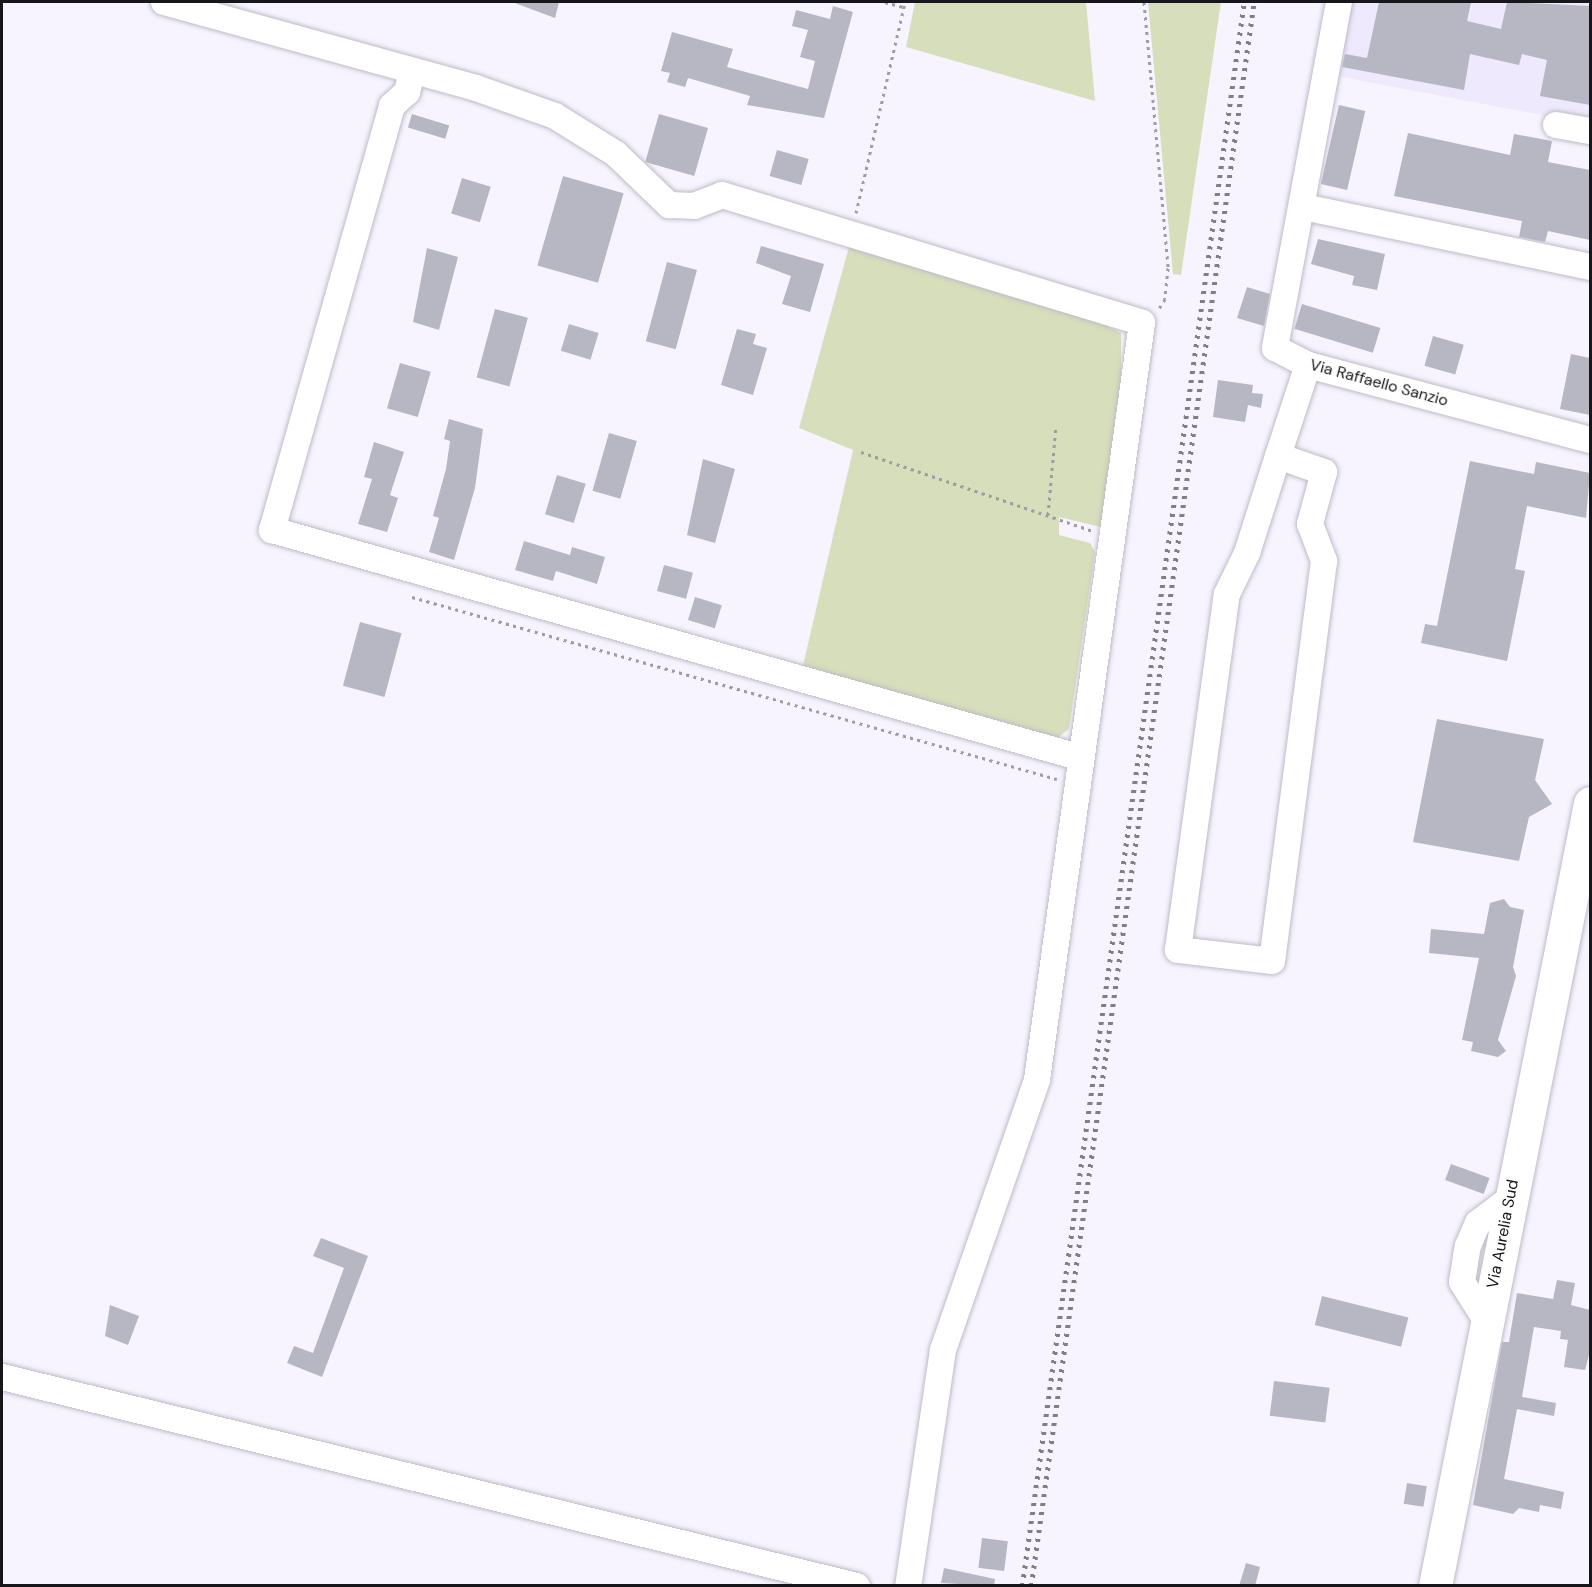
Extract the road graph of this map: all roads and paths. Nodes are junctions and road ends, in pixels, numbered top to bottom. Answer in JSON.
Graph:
{"nodes":[{"id":1,"x":164,"y":2,"type":"edge"},
{"id":2,"x":885,"y":2,"type":"edge"},
{"id":3,"x":905,"y":2,"type":"edge"},
{"id":4,"x":1144,"y":2,"type":"edge"},
{"id":5,"x":1339,"y":2,"type":"edge"},
{"id":6,"x":904,"y":7,"type":"junction"},
{"id":7,"x":412,"y":71,"type":"junction"},
{"id":8,"x":1556,"y":124,"type":"dead end"},
{"id":9,"x":1590,"y":131,"type":"edge"},
{"id":10,"x":1303,"y":207,"type":"junction"},
{"id":11,"x":851,"y":232,"type":"junction"},
{"id":12,"x":1590,"y":267,"type":"edge"},
{"id":13,"x":1142,"y":322,"type":"junction"},
{"id":14,"x":1308,"y":365,"type":"junction"},
{"id":15,"x":1056,"y":426,"type":"dead end"},
{"id":16,"x":1590,"y":440,"type":"edge"},
{"id":17,"x":861,"y":452,"type":"dead end"},
{"id":18,"x":1278,"y":456,"type":"junction"},
{"id":19,"x":1048,"y":515,"type":"junction"},
{"id":20,"x":1112,"y":537,"type":"junction"},
{"id":21,"x":412,"y":597,"type":"dead end"},
{"id":22,"x":1082,"y":758,"type":"junction"},
{"id":23,"x":1078,"y":785,"type":"junction"},
{"id":24,"x":1590,"y":803,"type":"edge"},
{"id":25,"x":1590,"y":837,"type":"edge"},
{"id":26,"x":1571,"y":883,"type":"junction"},
{"id":27,"x":2,"y":1377,"type":"edge"},
{"id":28,"x":857,"y":1586,"type":"edge"},
{"id":29,"x":908,"y":1586,"type":"edge"},
{"id":30,"x":1435,"y":1586,"type":"edge"}],
"edges":[{"from":1,"to":7,"type":"street"},
{"from":2,"to":6,"type":"path"},
{"from":3,"to":6,"type":"path"},
{"from":4,"to":13,"type":"path"},
{"from":5,"to":10,"type":"street","name":"Via Raffaello Sanzio"},
{"from":6,"to":11,"type":"path"},
{"from":7,"to":11,"type":"street"},
{"from":7,"to":22,"type":"street"},
{"from":8,"to":9,"type":"street"},
{"from":10,"to":12,"type":"street"},
{"from":10,"to":14,"type":"street","name":"Via Raffaello Sanzio"},
{"from":11,"to":13,"type":"street"},
{"from":13,"to":20,"type":"street"},
{"from":14,"to":16,"type":"street","name":"Via Raffaello Sanzio"},
{"from":14,"to":18,"type":"street"},
{"from":15,"to":19,"type":"path"},
{"from":17,"to":19,"type":"path"},
{"from":18,"to":18,"type":"street"},
{"from":19,"to":20,"type":"path"},
{"from":20,"to":22,"type":"street"},
{"from":21,"to":23,"type":"path"},
{"from":22,"to":23,"type":"street"},
{"from":23,"to":29,"type":"street"},
{"from":24,"to":26,"type":"main road","name":"Via Aurelia Sud"},
{"from":25,"to":26,"type":"main road","name":"Via Aurelia Sud"},
{"from":26,"to":30,"type":"main road","name":"Via Aurelia Sud"},
{"from":27,"to":28,"type":"street"}]}
